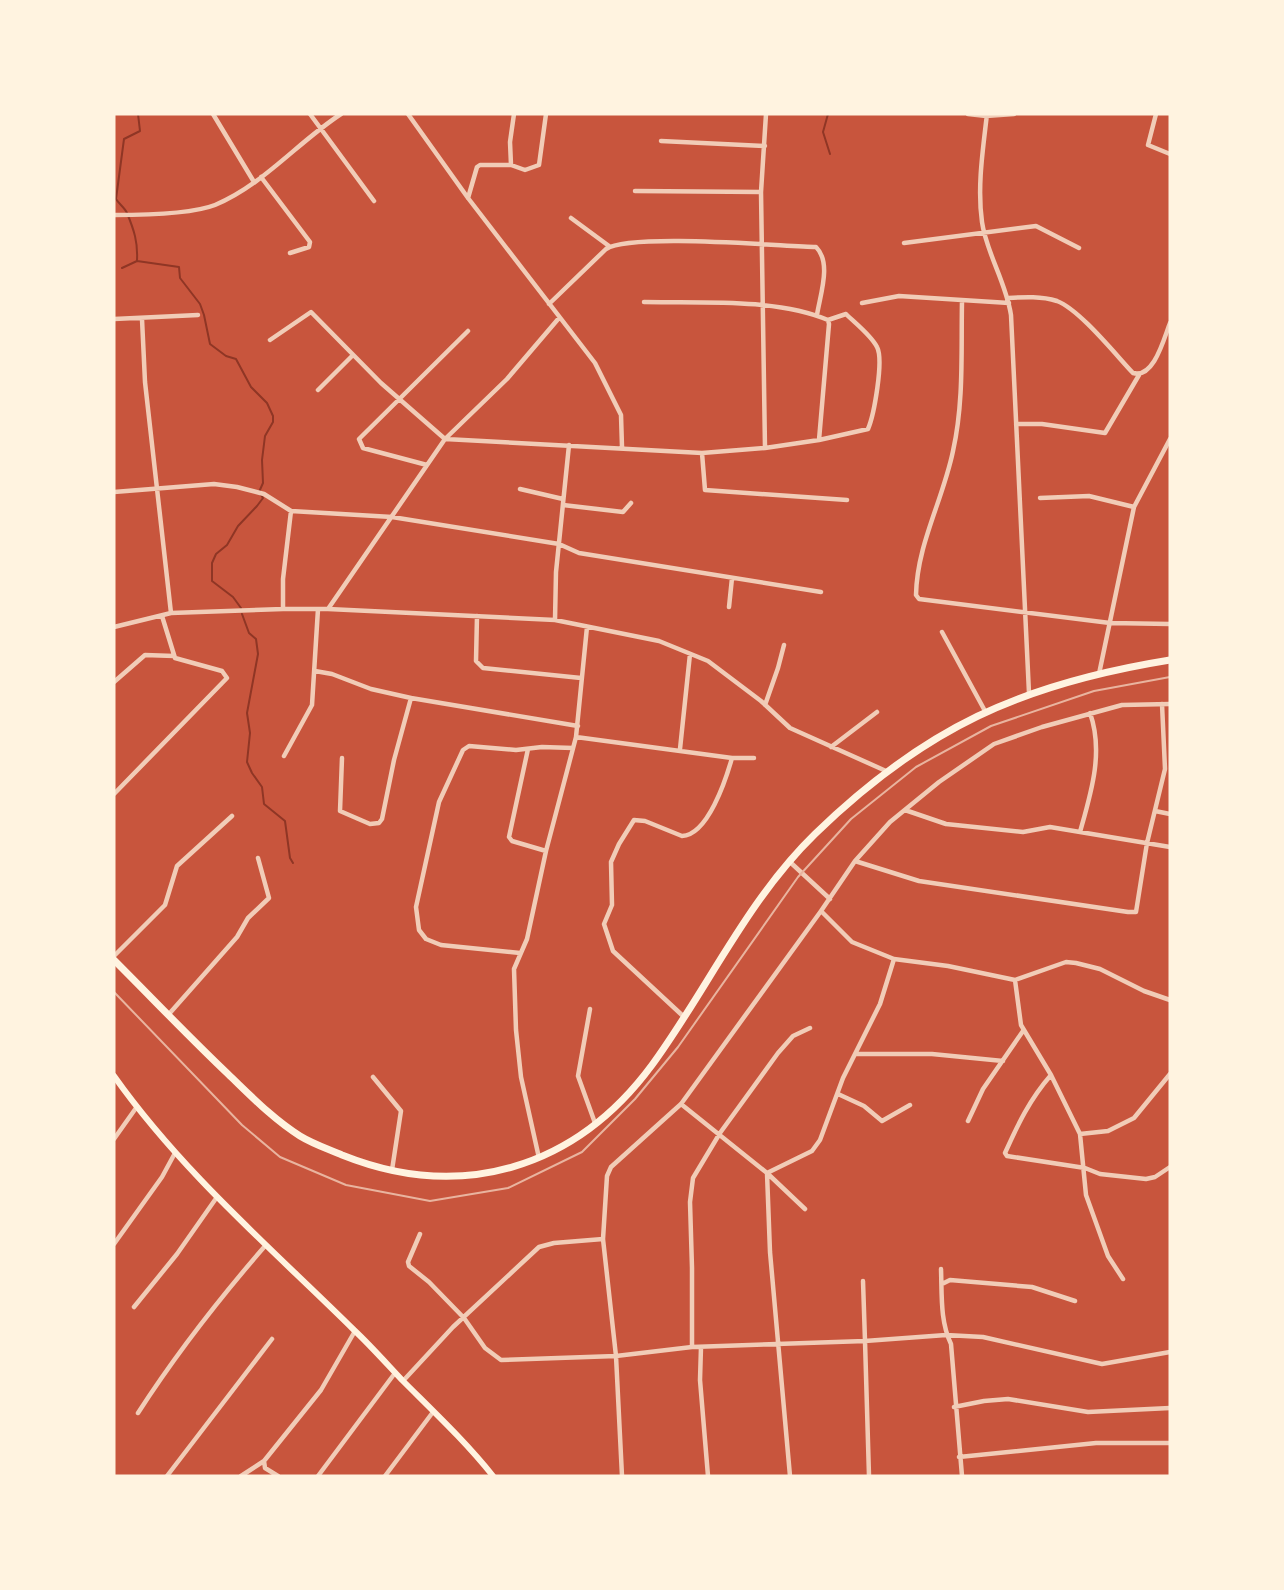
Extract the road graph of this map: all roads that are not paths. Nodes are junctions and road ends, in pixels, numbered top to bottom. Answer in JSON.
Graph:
{"nodes":[{"id":1,"x":213,"y":114,"type":"edge"},
{"id":2,"x":310,"y":114,"type":"edge"},
{"id":3,"x":341,"y":114,"type":"edge"},
{"id":4,"x":408,"y":114,"type":"edge"},
{"id":5,"x":514,"y":114,"type":"edge"},
{"id":6,"x":546,"y":114,"type":"edge"},
{"id":7,"x":766,"y":114,"type":"edge"},
{"id":8,"x":968,"y":114,"type":"edge"},
{"id":9,"x":1014,"y":114,"type":"edge"},
{"id":10,"x":1156,"y":114,"type":"edge"},
{"id":11,"x":987,"y":115,"type":"edge"},
{"id":12,"x":320,"y":128,"type":"junction"},
{"id":13,"x":661,"y":141,"type":"dead end"},
{"id":14,"x":765,"y":146,"type":"junction"},
{"id":15,"x":1170,"y":154,"type":"edge"},
{"id":16,"x":511,"y":165,"type":"junction"},
{"id":17,"x":261,"y":177,"type":"junction"},
{"id":18,"x":254,"y":182,"type":"junction"},
{"id":19,"x":635,"y":191,"type":"dead end"},
{"id":20,"x":761,"y":192,"type":"junction"},
{"id":21,"x":468,"y":198,"type":"junction"},
{"id":22,"x":374,"y":201,"type":"dead end"},
{"id":23,"x":114,"y":215,"type":"edge"},
{"id":24,"x":571,"y":218,"type":"dead end"},
{"id":25,"x":985,"y":233,"type":"junction"},
{"id":26,"x":904,"y":243,"type":"dead end"},
{"id":27,"x":761,"y":245,"type":"junction"},
{"id":28,"x":610,"y":246,"type":"junction"},
{"id":29,"x":1079,"y":248,"type":"dead end"},
{"id":30,"x":290,"y":253,"type":"dead end"},
{"id":31,"x":962,"y":301,"type":"junction"},
{"id":32,"x":1009,"y":301,"type":"junction"},
{"id":33,"x":644,"y":302,"type":"dead end"},
{"id":34,"x":862,"y":303,"type":"dead end"},
{"id":35,"x":549,"y":304,"type":"junction"},
{"id":36,"x":761,"y":305,"type":"junction"},
{"id":37,"x":817,"y":315,"type":"junction"},
{"id":38,"x":198,"y":316,"type":"dead end"},
{"id":39,"x":559,"y":318,"type":"junction"},
{"id":40,"x":114,"y":319,"type":"edge"},
{"id":41,"x":142,"y":319,"type":"junction"},
{"id":42,"x":828,"y":320,"type":"junction"},
{"id":43,"x":1170,"y":324,"type":"edge"},
{"id":44,"x":468,"y":331,"type":"dead end"},
{"id":45,"x":270,"y":340,"type":"dead end"},
{"id":46,"x":353,"y":355,"type":"junction"},
{"id":47,"x":1139,"y":375,"type":"junction"},
{"id":48,"x":318,"y":390,"type":"dead end"},
{"id":49,"x":399,"y":399,"type":"junction"},
{"id":50,"x":1016,"y":424,"type":"junction"},
{"id":51,"x":445,"y":439,"type":"junction"},
{"id":52,"x":1170,"y":439,"type":"edge"},
{"id":53,"x":819,"y":440,"type":"junction"},
{"id":54,"x":569,"y":445,"type":"junction"},
{"id":55,"x":622,"y":447,"type":"junction"},
{"id":56,"x":765,"y":448,"type":"junction"},
{"id":57,"x":702,"y":453,"type":"junction"},
{"id":58,"x":427,"y":465,"type":"junction"},
{"id":59,"x":156,"y":487,"type":"junction"},
{"id":60,"x":520,"y":489,"type":"dead end"},
{"id":61,"x":114,"y":492,"type":"edge"},
{"id":62,"x":1040,"y":498,"type":"dead end"},
{"id":63,"x":847,"y":500,"type":"dead end"},
{"id":64,"x":563,"y":502,"type":"junction"},
{"id":65,"x":631,"y":503,"type":"dead end"},
{"id":66,"x":1134,"y":507,"type":"junction"},
{"id":67,"x":292,"y":511,"type":"junction"},
{"id":68,"x":392,"y":517,"type":"junction"},
{"id":69,"x":559,"y":544,"type":"junction"},
{"id":70,"x":732,"y":578,"type":"junction"},
{"id":71,"x":821,"y":592,"type":"dead end"},
{"id":72,"x":729,"y":607,"type":"dead end"},
{"id":73,"x":284,"y":609,"type":"junction"},
{"id":74,"x":318,"y":609,"type":"junction"},
{"id":75,"x":328,"y":609,"type":"junction"},
{"id":76,"x":1026,"y":612,"type":"junction"},
{"id":77,"x":172,"y":613,"type":"junction"},
{"id":78,"x":162,"y":616,"type":"junction"},
{"id":79,"x":477,"y":616,"type":"junction"},
{"id":80,"x":555,"y":620,"type":"junction"},
{"id":81,"x":1110,"y":623,"type":"junction"},
{"id":82,"x":1170,"y":624,"type":"edge"},
{"id":83,"x":114,"y":627,"type":"edge"},
{"id":84,"x":587,"y":627,"type":"junction"},
{"id":85,"x":942,"y":632,"type":"dead end"},
{"id":86,"x":784,"y":645,"type":"dead end"},
{"id":87,"x":690,"y":654,"type":"junction"},
{"id":88,"x":174,"y":656,"type":"junction"},
{"id":89,"x":1170,"y":660,"type":"edge"},
{"id":90,"x":315,"y":671,"type":"junction"},
{"id":91,"x":1098,"y":674,"type":"junction"},
{"id":92,"x":581,"y":678,"type":"junction"},
{"id":93,"x":114,"y":682,"type":"edge"},
{"id":94,"x":1029,"y":693,"type":"junction"},
{"id":95,"x":411,"y":698,"type":"junction"},
{"id":96,"x":1162,"y":704,"type":"junction"},
{"id":97,"x":1170,"y":704,"type":"edge"},
{"id":98,"x":765,"y":705,"type":"junction"},
{"id":99,"x":985,"y":711,"type":"junction"},
{"id":100,"x":877,"y":712,"type":"dead end"},
{"id":101,"x":1090,"y":713,"type":"junction"},
{"id":102,"x":578,"y":726,"type":"junction"},
{"id":103,"x":576,"y":737,"type":"junction"},
{"id":104,"x":831,"y":747,"type":"junction"},
{"id":105,"x":528,"y":748,"type":"junction"},
{"id":106,"x":573,"y":748,"type":"junction"},
{"id":107,"x":680,"y":749,"type":"junction"},
{"id":108,"x":284,"y":756,"type":"dead end"},
{"id":109,"x":342,"y":758,"type":"dead end"},
{"id":110,"x":732,"y":758,"type":"junction"},
{"id":111,"x":754,"y":758,"type":"dead end"},
{"id":112,"x":886,"y":771,"type":"junction"},
{"id":113,"x":114,"y":794,"type":"edge"},
{"id":114,"x":905,"y":810,"type":"junction"},
{"id":115,"x":1155,"y":811,"type":"junction"},
{"id":116,"x":1170,"y":814,"type":"edge"},
{"id":117,"x":232,"y":816,"type":"dead end"},
{"id":118,"x":1080,"y":832,"type":"junction"},
{"id":119,"x":1147,"y":843,"type":"junction"},
{"id":120,"x":1170,"y":847,"type":"edge"},
{"id":121,"x":546,"y":850,"type":"junction"},
{"id":122,"x":258,"y":858,"type":"dead end"},
{"id":123,"x":855,"y":861,"type":"junction"},
{"id":124,"x":789,"y":862,"type":"junction"},
{"id":125,"x":830,"y":899,"type":"junction"},
{"id":126,"x":821,"y":911,"type":"junction"},
{"id":127,"x":520,"y":953,"type":"junction"},
{"id":128,"x":114,"y":958,"type":"edge"},
{"id":129,"x":894,"y":959,"type":"junction"},
{"id":130,"x":1015,"y":979,"type":"junction"},
{"id":131,"x":1170,"y":1000,"type":"edge"},
{"id":132,"x":590,"y":1009,"type":"dead end"},
{"id":133,"x":168,"y":1015,"type":"junction"},
{"id":134,"x":683,"y":1016,"type":"junction"},
{"id":135,"x":810,"y":1028,"type":"dead end"},
{"id":136,"x":1023,"y":1031,"type":"junction"},
{"id":137,"x":856,"y":1055,"type":"junction"},
{"id":138,"x":1003,"y":1061,"type":"junction"},
{"id":139,"x":1170,"y":1074,"type":"edge"},
{"id":140,"x":1051,"y":1075,"type":"junction"},
{"id":141,"x":114,"y":1076,"type":"edge"},
{"id":142,"x":373,"y":1077,"type":"dead end"},
{"id":143,"x":838,"y":1094,"type":"junction"},
{"id":144,"x":681,"y":1104,"type":"junction"},
{"id":145,"x":911,"y":1105,"type":"dead end"},
{"id":146,"x":136,"y":1108,"type":"junction"},
{"id":147,"x":968,"y":1121,"type":"dead end"},
{"id":148,"x":596,"y":1125,"type":"junction"},
{"id":149,"x":720,"y":1133,"type":"junction"},
{"id":150,"x":1080,"y":1134,"type":"junction"},
{"id":151,"x":114,"y":1139,"type":"edge"},
{"id":152,"x":175,"y":1153,"type":"junction"},
{"id":153,"x":539,"y":1158,"type":"junction"},
{"id":154,"x":1170,"y":1167,"type":"edge"},
{"id":155,"x":1085,"y":1168,"type":"junction"},
{"id":156,"x":392,"y":1171,"type":"junction"},
{"id":157,"x":767,"y":1173,"type":"junction"},
{"id":158,"x":217,"y":1197,"type":"junction"},
{"id":159,"x":805,"y":1209,"type":"dead end"},
{"id":160,"x":420,"y":1234,"type":"dead end"},
{"id":161,"x":603,"y":1239,"type":"junction"},
{"id":162,"x":114,"y":1244,"type":"edge"},
{"id":163,"x":265,"y":1246,"type":"junction"},
{"id":164,"x":941,"y":1269,"type":"dead end"},
{"id":165,"x":1122,"y":1279,"type":"dead end"},
{"id":166,"x":863,"y":1281,"type":"dead end"},
{"id":167,"x":942,"y":1284,"type":"junction"},
{"id":168,"x":1075,"y":1301,"type":"dead end"},
{"id":169,"x":134,"y":1307,"type":"dead end"},
{"id":170,"x":464,"y":1318,"type":"junction"},
{"id":171,"x":355,"y":1331,"type":"junction"},
{"id":172,"x":946,"y":1335,"type":"junction"},
{"id":173,"x":272,"y":1339,"type":"dead end"},
{"id":174,"x":865,"y":1340,"type":"junction"},
{"id":175,"x":779,"y":1343,"type":"junction"},
{"id":176,"x":692,"y":1347,"type":"junction"},
{"id":177,"x":701,"y":1347,"type":"junction"},
{"id":178,"x":1170,"y":1352,"type":"edge"},
{"id":179,"x":617,"y":1356,"type":"junction"},
{"id":180,"x":396,"y":1373,"type":"junction"},
{"id":181,"x":403,"y":1381,"type":"junction"},
{"id":182,"x":954,"y":1407,"type":"junction"},
{"id":183,"x":1170,"y":1408,"type":"edge"},
{"id":184,"x":434,"y":1411,"type":"junction"},
{"id":185,"x":138,"y":1413,"type":"dead end"},
{"id":186,"x":1170,"y":1443,"type":"edge"},
{"id":187,"x":959,"y":1457,"type":"junction"},
{"id":188,"x":264,"y":1461,"type":"junction"},
{"id":189,"x":167,"y":1476,"type":"edge"},
{"id":190,"x":241,"y":1476,"type":"edge"},
{"id":191,"x":278,"y":1476,"type":"edge"},
{"id":192,"x":318,"y":1476,"type":"edge"},
{"id":193,"x":385,"y":1476,"type":"edge"},
{"id":194,"x":493,"y":1476,"type":"edge"},
{"id":195,"x":622,"y":1476,"type":"edge"},
{"id":196,"x":708,"y":1476,"type":"edge"},
{"id":197,"x":790,"y":1476,"type":"edge"},
{"id":198,"x":869,"y":1476,"type":"edge"},
{"id":199,"x":962,"y":1476,"type":"edge"}],
"edges":[{"from":1,"to":18,"type":"street"},
{"from":2,"to":12,"type":"street"},
{"from":3,"to":12,"type":"street"},
{"from":4,"to":21,"type":"street"},
{"from":5,"to":16,"type":"street"},
{"from":6,"to":16,"type":"street"},
{"from":7,"to":14,"type":"street"},
{"from":8,"to":11,"type":"street"},
{"from":9,"to":11,"type":"street"},
{"from":10,"to":15,"type":"street"},
{"from":11,"to":25,"type":"street"},
{"from":12,"to":17,"type":"street"},
{"from":12,"to":22,"type":"street"},
{"from":13,"to":14,"type":"street"},
{"from":14,"to":20,"type":"street"},
{"from":16,"to":21,"type":"street"},
{"from":17,"to":18,"type":"street"},
{"from":17,"to":30,"type":"street"},
{"from":18,"to":23,"type":"street"},
{"from":19,"to":20,"type":"street"},
{"from":20,"to":27,"type":"street"},
{"from":21,"to":35,"type":"street"},
{"from":24,"to":28,"type":"street"},
{"from":25,"to":26,"type":"street"},
{"from":25,"to":29,"type":"street"},
{"from":25,"to":32,"type":"street"},
{"from":27,"to":28,"type":"street"},
{"from":27,"to":36,"type":"street"},
{"from":27,"to":37,"type":"street"},
{"from":28,"to":35,"type":"street"},
{"from":31,"to":32,"type":"street"},
{"from":31,"to":34,"type":"street"},
{"from":31,"to":76,"type":"street"},
{"from":32,"to":47,"type":"street"},
{"from":32,"to":50,"type":"street"},
{"from":33,"to":36,"type":"street"},
{"from":35,"to":39,"type":"street"},
{"from":36,"to":37,"type":"street"},
{"from":36,"to":56,"type":"street"},
{"from":37,"to":42,"type":"street"},
{"from":38,"to":41,"type":"street"},
{"from":39,"to":51,"type":"street"},
{"from":39,"to":55,"type":"street"},
{"from":40,"to":41,"type":"street"},
{"from":41,"to":59,"type":"street"},
{"from":42,"to":53,"type":"street"},
{"from":42,"to":53,"type":"street"},
{"from":43,"to":47,"type":"street"},
{"from":44,"to":49,"type":"street"},
{"from":45,"to":46,"type":"street"},
{"from":46,"to":48,"type":"street"},
{"from":46,"to":49,"type":"street"},
{"from":47,"to":50,"type":"street"},
{"from":49,"to":51,"type":"street"},
{"from":49,"to":58,"type":"street"},
{"from":50,"to":76,"type":"street"},
{"from":51,"to":54,"type":"street"},
{"from":51,"to":58,"type":"street"},
{"from":52,"to":66,"type":"street"},
{"from":53,"to":56,"type":"street"},
{"from":54,"to":55,"type":"street"},
{"from":54,"to":64,"type":"street"},
{"from":55,"to":57,"type":"street"},
{"from":56,"to":57,"type":"street"},
{"from":57,"to":63,"type":"street"},
{"from":58,"to":68,"type":"street"},
{"from":59,"to":61,"type":"street"},
{"from":59,"to":67,"type":"street"},
{"from":59,"to":77,"type":"street"},
{"from":60,"to":64,"type":"street"},
{"from":62,"to":66,"type":"street"},
{"from":64,"to":65,"type":"street"},
{"from":64,"to":69,"type":"street"},
{"from":66,"to":81,"type":"street"},
{"from":67,"to":68,"type":"street"},
{"from":67,"to":73,"type":"street"},
{"from":68,"to":69,"type":"street"},
{"from":68,"to":75,"type":"street"},
{"from":69,"to":70,"type":"street"},
{"from":69,"to":80,"type":"street"},
{"from":70,"to":71,"type":"street"},
{"from":70,"to":72,"type":"street"},
{"from":73,"to":74,"type":"street"},
{"from":73,"to":77,"type":"street"},
{"from":74,"to":75,"type":"street"},
{"from":74,"to":90,"type":"street"},
{"from":75,"to":79,"type":"street"},
{"from":76,"to":81,"type":"street"},
{"from":76,"to":94,"type":"street"},
{"from":77,"to":78,"type":"street"},
{"from":78,"to":83,"type":"street"},
{"from":78,"to":88,"type":"street"},
{"from":79,"to":80,"type":"street"},
{"from":79,"to":92,"type":"street"},
{"from":80,"to":84,"type":"street"},
{"from":81,"to":82,"type":"street"},
{"from":81,"to":91,"type":"street"},
{"from":84,"to":87,"type":"street"},
{"from":84,"to":92,"type":"street"},
{"from":85,"to":99,"type":"street"},
{"from":86,"to":98,"type":"street"},
{"from":87,"to":98,"type":"street"},
{"from":87,"to":107,"type":"street"},
{"from":88,"to":93,"type":"street"},
{"from":88,"to":113,"type":"street"},
{"from":89,"to":91,"type":"main road"},
{"from":90,"to":95,"type":"street"},
{"from":90,"to":108,"type":"street"},
{"from":91,"to":94,"type":"main road"},
{"from":92,"to":102,"type":"street"},
{"from":94,"to":99,"type":"main road"},
{"from":95,"to":102,"type":"street"},
{"from":95,"to":109,"type":"street"},
{"from":96,"to":97,"type":"street"},
{"from":96,"to":101,"type":"street"},
{"from":96,"to":115,"type":"street"},
{"from":98,"to":104,"type":"street"},
{"from":99,"to":112,"type":"main road"},
{"from":100,"to":104,"type":"street"},
{"from":101,"to":114,"type":"street"},
{"from":101,"to":118,"type":"street"},
{"from":102,"to":103,"type":"street"},
{"from":103,"to":106,"type":"street"},
{"from":103,"to":107,"type":"street"},
{"from":104,"to":112,"type":"street"},
{"from":105,"to":106,"type":"street"},
{"from":105,"to":121,"type":"street"},
{"from":105,"to":127,"type":"street"},
{"from":106,"to":121,"type":"street"},
{"from":107,"to":110,"type":"street"},
{"from":110,"to":111,"type":"street"},
{"from":110,"to":134,"type":"street"},
{"from":112,"to":124,"type":"main road"},
{"from":114,"to":118,"type":"street"},
{"from":114,"to":123,"type":"street"},
{"from":115,"to":116,"type":"street"},
{"from":115,"to":119,"type":"street"},
{"from":117,"to":128,"type":"street"},
{"from":118,"to":119,"type":"street"},
{"from":119,"to":120,"type":"street"},
{"from":119,"to":123,"type":"street"},
{"from":121,"to":127,"type":"street"},
{"from":122,"to":133,"type":"street"},
{"from":123,"to":125,"type":"street"},
{"from":124,"to":125,"type":"street"},
{"from":124,"to":134,"type":"main road"},
{"from":125,"to":126,"type":"street"},
{"from":126,"to":129,"type":"street"},
{"from":126,"to":144,"type":"street"},
{"from":127,"to":153,"type":"street"},
{"from":128,"to":133,"type":"main road"},
{"from":129,"to":130,"type":"street"},
{"from":129,"to":137,"type":"street"},
{"from":130,"to":131,"type":"street"},
{"from":130,"to":136,"type":"street"},
{"from":132,"to":148,"type":"street"},
{"from":133,"to":156,"type":"main road"},
{"from":134,"to":148,"type":"main road"},
{"from":135,"to":149,"type":"street"},
{"from":136,"to":138,"type":"street"},
{"from":136,"to":140,"type":"street"},
{"from":137,"to":138,"type":"street"},
{"from":137,"to":143,"type":"street"},
{"from":138,"to":147,"type":"street"},
{"from":139,"to":150,"type":"street"},
{"from":140,"to":150,"type":"street"},
{"from":140,"to":155,"type":"street"},
{"from":141,"to":146,"type":"main road"},
{"from":142,"to":156,"type":"street"},
{"from":143,"to":145,"type":"street"},
{"from":143,"to":157,"type":"street"},
{"from":144,"to":149,"type":"street"},
{"from":144,"to":161,"type":"street"},
{"from":146,"to":151,"type":"street"},
{"from":146,"to":152,"type":"main road"},
{"from":148,"to":153,"type":"main road"},
{"from":149,"to":157,"type":"street"},
{"from":149,"to":176,"type":"street"},
{"from":150,"to":155,"type":"street"},
{"from":152,"to":158,"type":"main road"},
{"from":152,"to":162,"type":"street"},
{"from":153,"to":156,"type":"main road"},
{"from":154,"to":155,"type":"street"},
{"from":155,"to":165,"type":"street"},
{"from":157,"to":159,"type":"street"},
{"from":157,"to":175,"type":"street"},
{"from":158,"to":163,"type":"main road"},
{"from":158,"to":169,"type":"street"},
{"from":160,"to":170,"type":"street"},
{"from":161,"to":170,"type":"street"},
{"from":161,"to":179,"type":"street"},
{"from":163,"to":171,"type":"main road"},
{"from":163,"to":185,"type":"street"},
{"from":164,"to":167,"type":"street"},
{"from":166,"to":174,"type":"street"},
{"from":167,"to":168,"type":"street"},
{"from":167,"to":172,"type":"street"},
{"from":170,"to":179,"type":"street"},
{"from":170,"to":181,"type":"street"},
{"from":171,"to":180,"type":"main road"},
{"from":171,"to":188,"type":"street"},
{"from":172,"to":174,"type":"street"},
{"from":172,"to":178,"type":"street"},
{"from":172,"to":182,"type":"street"},
{"from":173,"to":189,"type":"street"},
{"from":174,"to":175,"type":"street"},
{"from":174,"to":198,"type":"street"},
{"from":175,"to":177,"type":"street"},
{"from":175,"to":197,"type":"street"},
{"from":176,"to":177,"type":"street"},
{"from":176,"to":179,"type":"street"},
{"from":177,"to":196,"type":"street"},
{"from":179,"to":195,"type":"street"},
{"from":180,"to":181,"type":"main road"},
{"from":180,"to":192,"type":"street"},
{"from":181,"to":184,"type":"main road"},
{"from":182,"to":183,"type":"street"},
{"from":182,"to":187,"type":"street"},
{"from":184,"to":193,"type":"street"},
{"from":184,"to":194,"type":"main road"},
{"from":186,"to":187,"type":"street"},
{"from":187,"to":199,"type":"street"},
{"from":188,"to":190,"type":"street"},
{"from":188,"to":191,"type":"street"}]}
